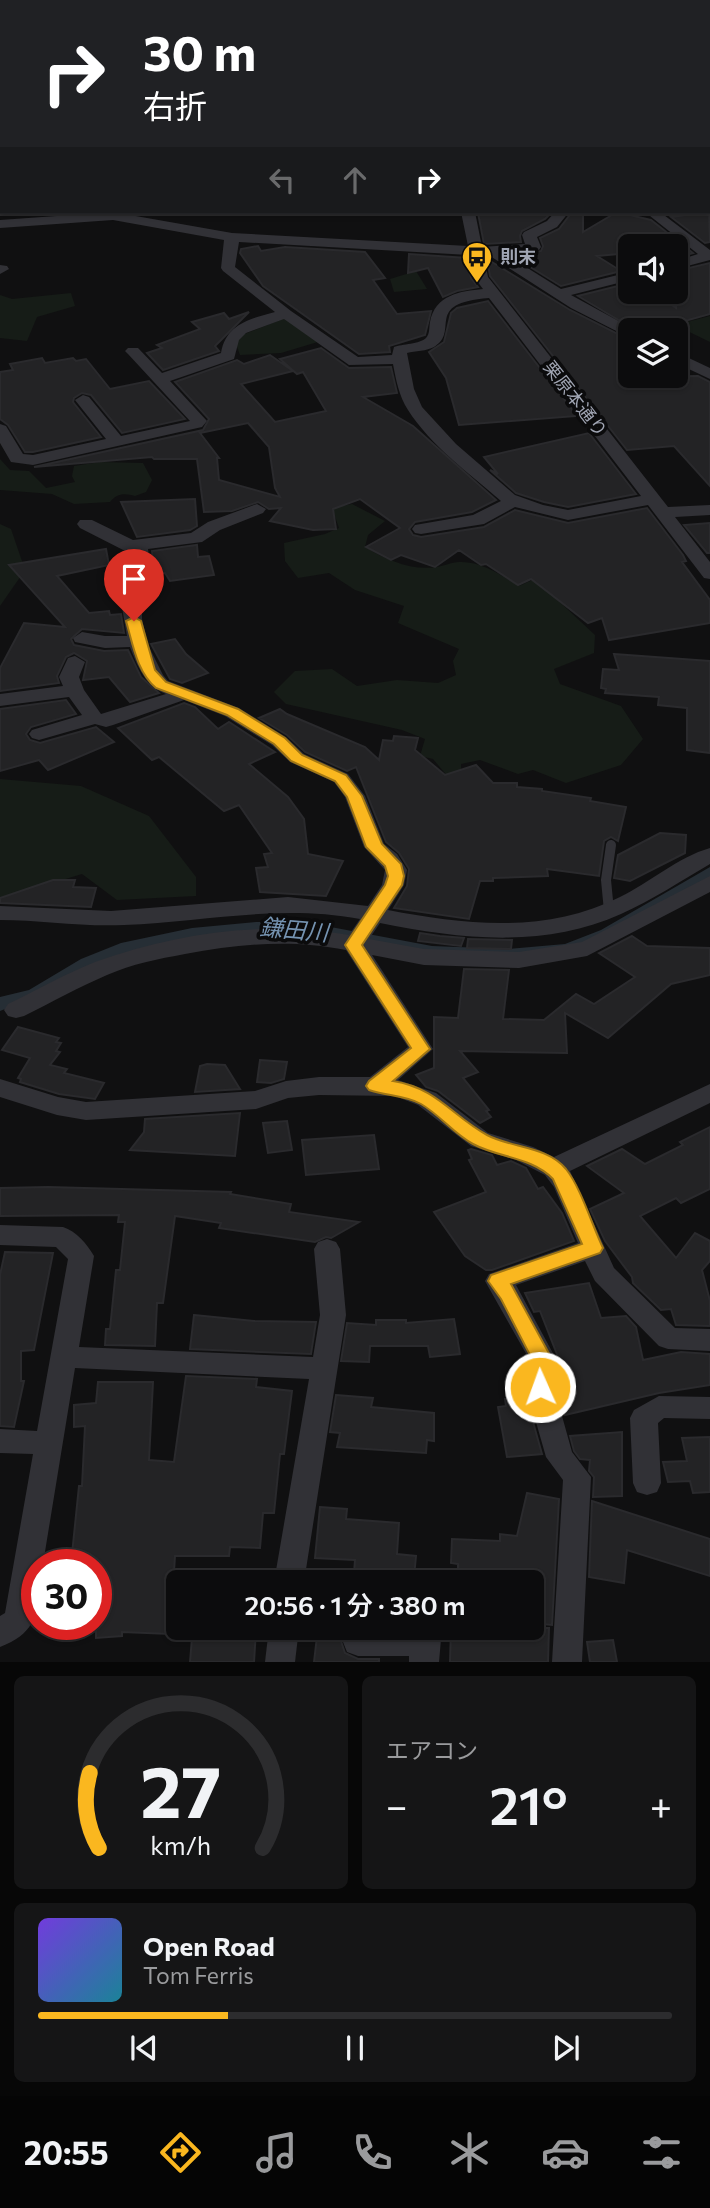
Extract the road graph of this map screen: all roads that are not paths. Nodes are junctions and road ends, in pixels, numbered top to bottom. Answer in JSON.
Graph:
{"nodes":[{"id":1,"x":66,"y":214,"type":"edge"},
{"id":2,"x":116,"y":214,"type":"edge"},
{"id":3,"x":468,"y":214,"type":"edge"},
{"id":4,"x":560,"y":214,"type":"edge"},
{"id":5,"x":655,"y":214,"type":"edge"},
{"id":6,"x":86,"y":218,"type":"junction"},
{"id":7,"x":8,"y":219,"type":"edge"},
{"id":8,"x":232,"y":237,"type":"junction"},
{"id":9,"x":474,"y":250,"type":"junction"},
{"id":10,"x":493,"y":252,"type":"junction"},
{"id":11,"x":709,"y":256,"type":"edge"},
{"id":12,"x":688,"y":262,"type":"edge"},
{"id":13,"x":618,"y":279,"type":"edge"},
{"id":14,"x":493,"y":293,"type":"junction"},
{"id":15,"x":558,"y":294,"type":"junction"},
{"id":16,"x":286,"y":314,"type":"junction"},
{"id":17,"x":618,"y":327,"type":"edge"},
{"id":18,"x":133,"y":351,"type":"dead end"},
{"id":19,"x":400,"y":359,"type":"junction"},
{"id":20,"x":688,"y":363,"type":"edge"},
{"id":21,"x":710,"y":374,"type":"edge"},
{"id":22,"x":159,"y":379,"type":"junction"},
{"id":23,"x":83,"y":400,"type":"dead end"},
{"id":24,"x":0,"y":429,"type":"edge"},
{"id":25,"x":117,"y":441,"type":"junction"},
{"id":26,"x":514,"y":501,"type":"junction"},
{"id":27,"x":657,"y":506,"type":"junction"},
{"id":28,"x":257,"y":509,"type":"dead end"},
{"id":29,"x":710,"y":510,"type":"edge"},
{"id":30,"x":86,"y":524,"type":"dead end"},
{"id":31,"x":421,"y":529,"type":"dead end"},
{"id":32,"x":131,"y":546,"type":"junction"},
{"id":33,"x":710,"y":574,"type":"edge"},
{"id":34,"x":82,"y":638,"type":"dead end"},
{"id":35,"x":139,"y":641,"type":"junction"},
{"id":36,"x":75,"y":662,"type":"dead end"},
{"id":37,"x":74,"y":691,"type":"junction"},
{"id":38,"x":186,"y":693,"type":"junction"},
{"id":39,"x":0,"y":701,"type":"edge"},
{"id":40,"x":93,"y":718,"type":"junction"},
{"id":41,"x":39,"y":734,"type":"dead end"},
{"id":42,"x":611,"y":845,"type":"dead end"},
{"id":43,"x":710,"y":855,"type":"edge"},
{"id":44,"x":710,"y":883,"type":"edge"},
{"id":45,"x":608,"y":911,"type":"junction"},
{"id":46,"x":0,"y":913,"type":"edge"},
{"id":47,"x":362,"y":933,"type":"junction"},
{"id":48,"x":16,"y":1010,"type":"dead end"},
{"id":49,"x":375,"y":1086,"type":"junction"},
{"id":50,"x":0,"y":1088,"type":"edge"},
{"id":51,"x":710,"y":1093,"type":"edge"},
{"id":52,"x":554,"y":1168,"type":"junction"},
{"id":53,"x":0,"y":1235,"type":"edge"},
{"id":54,"x":593,"y":1248,"type":"junction"},
{"id":55,"x":327,"y":1249,"type":"dead end"},
{"id":56,"x":710,"y":1340,"type":"edge"},
{"id":57,"x":66,"y":1357,"type":"junction"},
{"id":58,"x":324,"y":1369,"type":"junction"},
{"id":59,"x":710,"y":1408,"type":"edge"},
{"id":60,"x":0,"y":1441,"type":"edge"},
{"id":61,"x":50,"y":1443,"type":"junction"},
{"id":62,"x":647,"y":1483,"type":"dead end"},
{"id":63,"x":291,"y":1570,"type":"edge"},
{"id":64,"x":0,"y":1633,"type":"edge"},
{"id":65,"x":283,"y":1640,"type":"edge"},
{"id":66,"x":358,"y":1642,"type":"dead end"},
{"id":67,"x":425,"y":1644,"type":"edge"},
{"id":68,"x":280,"y":1662,"type":"edge"},
{"id":69,"x":566,"y":1662,"type":"edge"}],
"edges":[{"from":1,"to":6,"type":"street"},
{"from":2,"to":6,"type":"street"},
{"from":2,"to":8,"type":"street"},
{"from":3,"to":9,"type":"street","name":"栗原本通り"},
{"from":4,"to":10,"type":"street"},
{"from":5,"to":11,"type":"street"},
{"from":6,"to":7,"type":"street"},
{"from":8,"to":9,"type":"street"},
{"from":8,"to":16,"type":"street"},
{"from":9,"to":10,"type":"street"},
{"from":9,"to":14,"type":"street","name":"栗原本通り"},
{"from":10,"to":15,"type":"street"},
{"from":11,"to":12,"type":"street"},
{"from":13,"to":15,"type":"street"},
{"from":14,"to":19,"type":"street"},
{"from":14,"to":27,"type":"street","name":"栗原本通り"},
{"from":15,"to":17,"type":"street"},
{"from":16,"to":19,"type":"street"},
{"from":16,"to":22,"type":"street"},
{"from":18,"to":22,"type":"street"},
{"from":19,"to":26,"type":"street"},
{"from":20,"to":21,"type":"street"},
{"from":22,"to":25,"type":"street"},
{"from":23,"to":25,"type":"street"},
{"from":24,"to":25,"type":"street"},
{"from":26,"to":27,"type":"street"},
{"from":26,"to":31,"type":"street"},
{"from":27,"to":29,"type":"street"},
{"from":27,"to":33,"type":"street","name":"栗原本通り"},
{"from":28,"to":32,"type":"street"},
{"from":30,"to":32,"type":"street"},
{"from":32,"to":35,"type":"street"},
{"from":34,"to":35,"type":"street"},
{"from":35,"to":38,"type":"street"},
{"from":36,"to":37,"type":"street"},
{"from":37,"to":39,"type":"street"},
{"from":37,"to":40,"type":"street"},
{"from":38,"to":40,"type":"street"},
{"from":38,"to":47,"type":"street"},
{"from":40,"to":41,"type":"street"},
{"from":42,"to":45,"type":"lane"},
{"from":43,"to":45,"type":"street"},
{"from":44,"to":47,"type":"street"},
{"from":45,"to":47,"type":"street"},
{"from":46,"to":47,"type":"street"},
{"from":47,"to":48,"type":"street"},
{"from":47,"to":49,"type":"street"},
{"from":49,"to":50,"type":"street"},
{"from":49,"to":52,"type":"street"},
{"from":51,"to":52,"type":"street"},
{"from":52,"to":54,"type":"street"},
{"from":53,"to":57,"type":"street"},
{"from":54,"to":56,"type":"street"},
{"from":54,"to":69,"type":"street"},
{"from":55,"to":58,"type":"street"},
{"from":57,"to":58,"type":"street"},
{"from":57,"to":61,"type":"street"},
{"from":58,"to":63,"type":"street"},
{"from":59,"to":62,"type":"street"},
{"from":60,"to":61,"type":"street"},
{"from":61,"to":64,"type":"street"},
{"from":65,"to":68,"type":"street"},
{"from":66,"to":67,"type":"street"}]}
